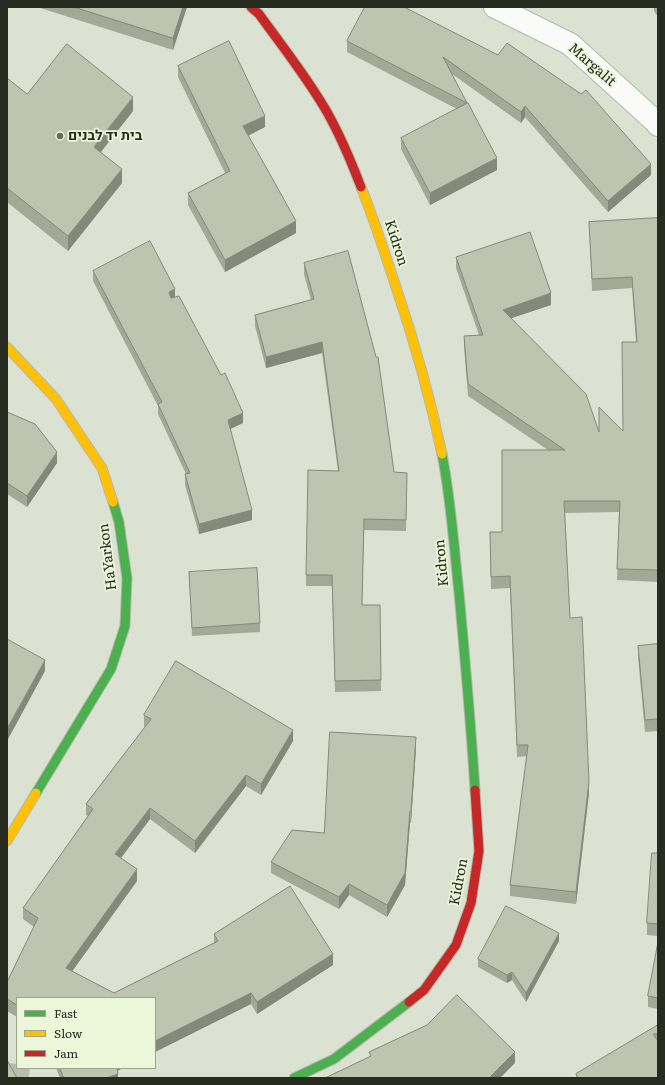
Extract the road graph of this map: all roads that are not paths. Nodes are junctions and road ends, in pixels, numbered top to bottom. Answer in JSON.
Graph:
{"nodes":[{"id":1,"x":251,"y":7,"type":"edge"},
{"id":2,"x":494,"y":7,"type":"edge"},
{"id":3,"x":658,"y":125,"type":"edge"},
{"id":4,"x":7,"y":347,"type":"edge"},
{"id":5,"x":7,"y":841,"type":"edge"},
{"id":6,"x":294,"y":1078,"type":"edge"}],
"edges":[{"from":1,"to":6,"type":"street","name":"Kidron"},
{"from":2,"to":3,"type":"street","name":"Margalit"},
{"from":4,"to":5,"type":"street","name":"HaYarkon"}]}
